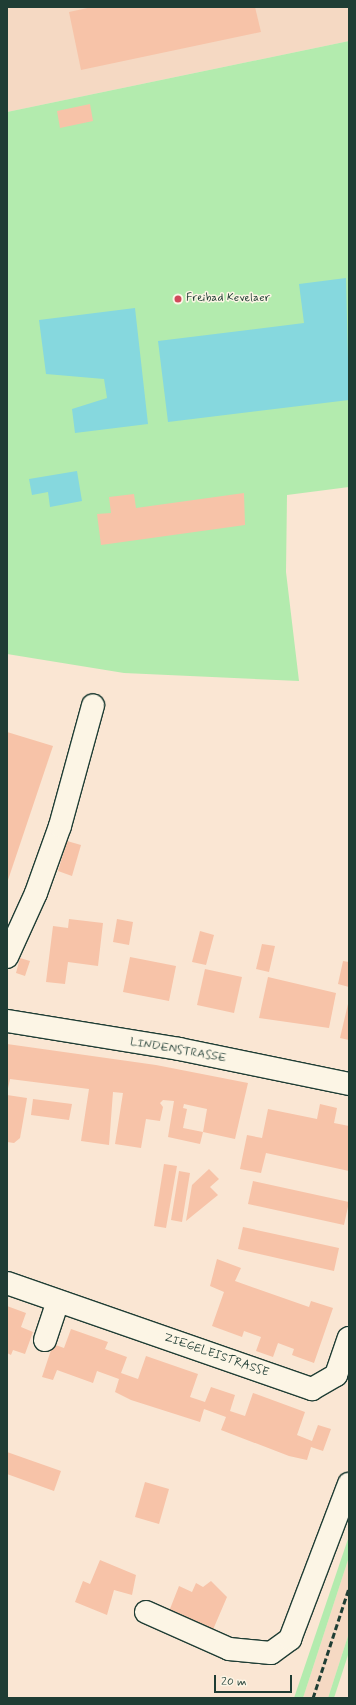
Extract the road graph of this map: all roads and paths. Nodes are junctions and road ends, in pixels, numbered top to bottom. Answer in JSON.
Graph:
{"nodes":[{"id":1,"x":94,"y":704,"type":"dead end"},
{"id":2,"x":7,"y":957,"type":"edge"},
{"id":3,"x":7,"y":1021,"type":"edge"},
{"id":4,"x":349,"y":1084,"type":"edge"},
{"id":5,"x":7,"y":1284,"type":"edge"},
{"id":6,"x":58,"y":1301,"type":"junction"},
{"id":7,"x":349,"y":1338,"type":"edge"},
{"id":8,"x":45,"y":1340,"type":"dead end"},
{"id":9,"x":349,"y":1484,"type":"edge"},
{"id":10,"x":146,"y":1612,"type":"dead end"}],
"edges":[{"from":1,"to":2,"type":"street"},
{"from":3,"to":4,"type":"street","name":"LINDENSTRASSE"},
{"from":5,"to":6,"type":"street","name":"ZIEGELEISTRASSE"},
{"from":6,"to":7,"type":"street","name":"ZIEGELEISTRASSE"},
{"from":6,"to":8,"type":"street"},
{"from":9,"to":10,"type":"street"}]}
